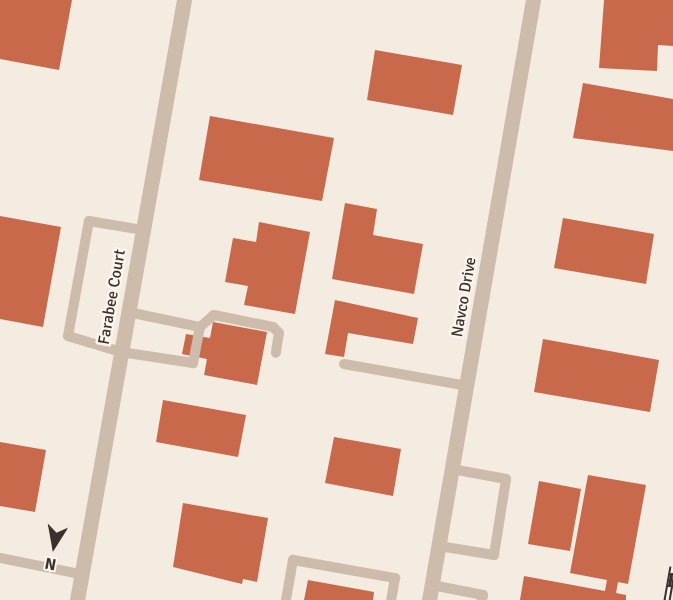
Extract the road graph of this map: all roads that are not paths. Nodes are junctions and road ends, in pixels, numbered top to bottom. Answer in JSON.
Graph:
{"nodes":[{"id":1,"x":184,"y":0,"type":"edge"},
{"id":2,"x":533,"y":0,"type":"edge"},
{"id":3,"x":143,"y":230,"type":"junction"},
{"id":4,"x":128,"y":312,"type":"junction"},
{"id":5,"x":200,"y":327,"type":"junction"},
{"id":6,"x":121,"y":352,"type":"junction"},
{"id":7,"x":276,"y":353,"type":"dead end"},
{"id":8,"x":344,"y":364,"type":"dead end"},
{"id":9,"x":466,"y":386,"type":"junction"},
{"id":10,"x":452,"y":469,"type":"junction"},
{"id":11,"x":439,"y":546,"type":"junction"},
{"id":12,"x":0,"y":558,"type":"edge"},
{"id":13,"x":80,"y":574,"type":"junction"},
{"id":14,"x":431,"y":592,"type":"edge"},
{"id":15,"x":77,"y":600,"type":"edge"},
{"id":16,"x":286,"y":600,"type":"edge"},
{"id":17,"x":391,"y":600,"type":"edge"},
{"id":18,"x":482,"y":600,"type":"edge"}],
"edges":[{"from":1,"to":3,"type":"street","name":"Farabee Court"},
{"from":2,"to":9,"type":"street","name":"Navco Drive"},
{"from":3,"to":4,"type":"street","name":"Farabee Court"},
{"from":3,"to":6,"type":"lane"},
{"from":4,"to":5,"type":"lane"},
{"from":4,"to":6,"type":"street","name":"Farabee Court"},
{"from":5,"to":6,"type":"lane"},
{"from":5,"to":7,"type":"lane"},
{"from":6,"to":13,"type":"street","name":"Farabee Court"},
{"from":8,"to":9,"type":"lane"},
{"from":9,"to":10,"type":"street","name":"Navco Drive"},
{"from":10,"to":11,"type":"street","name":"Navco Drive"},
{"from":10,"to":11,"type":"lane"},
{"from":11,"to":14,"type":"street","name":"Navco Drive"},
{"from":12,"to":13,"type":"lane"},
{"from":13,"to":15,"type":"street","name":"Farabee Court"},
{"from":14,"to":18,"type":"lane"},
{"from":16,"to":17,"type":"lane"}]}
